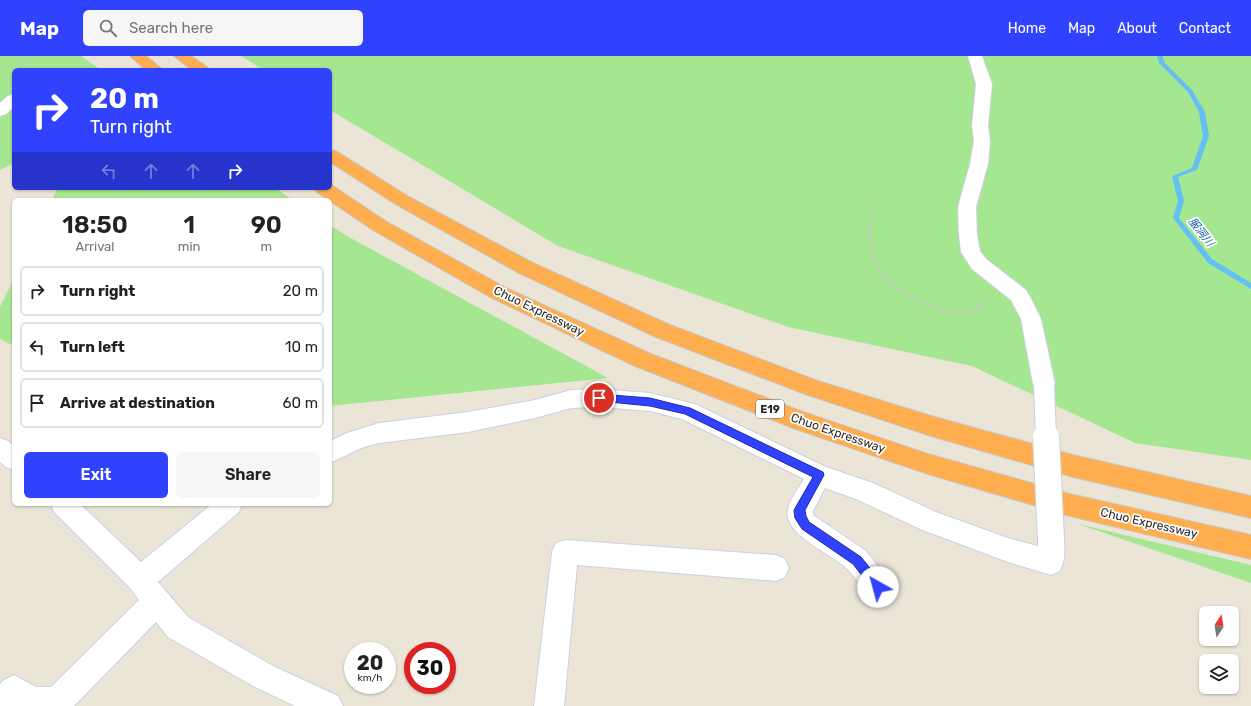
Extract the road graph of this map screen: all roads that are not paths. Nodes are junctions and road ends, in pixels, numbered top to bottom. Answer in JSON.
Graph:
{"nodes":[{"id":1,"x":137,"y":56,"type":"edge"},
{"id":2,"x":181,"y":56,"type":"edge"},
{"id":3,"x":975,"y":56,"type":"edge"},
{"id":4,"x":153,"y":68,"type":"edge"},
{"id":5,"x":199,"y":68,"type":"edge"},
{"id":6,"x":12,"y":101,"type":"edge"},
{"id":7,"x":0,"y":111,"type":"edge"},
{"id":8,"x":332,"y":156,"type":"edge"},
{"id":9,"x":326,"y":190,"type":"edge"},
{"id":10,"x":0,"y":448,"type":"edge"},
{"id":11,"x":332,"y":452,"type":"edge"},
{"id":12,"x":12,"y":458,"type":"edge"},
{"id":13,"x":819,"y":475,"type":"junction"},
{"id":14,"x":65,"y":506,"type":"edge"},
{"id":15,"x":228,"y":506,"type":"edge"},
{"id":16,"x":1251,"y":508,"type":"edge"},
{"id":17,"x":1251,"y":547,"type":"edge"},
{"id":18,"x":776,"y":568,"type":"dead end"},
{"id":19,"x":140,"y":580,"type":"junction"},
{"id":20,"x":883,"y":594,"type":"dead end"},
{"id":21,"x":157,"y":602,"type":"junction"},
{"id":22,"x":0,"y":705,"type":"edge"},
{"id":23,"x":328,"y":706,"type":"edge"},
{"id":24,"x":550,"y":706,"type":"edge"}],
"edges":[{"from":1,"to":4,"type":"highway"},
{"from":2,"to":5,"type":"highway"},
{"from":3,"to":13,"type":"street","bridge":true},
{"from":6,"to":7,"type":"street"},
{"from":8,"to":16,"type":"highway"},
{"from":9,"to":17,"type":"highway","name":"Chuo Expressway","number":"E19"},
{"from":10,"to":12,"type":"street"},
{"from":11,"to":13,"type":"street"},
{"from":13,"to":20,"type":"street"},
{"from":14,"to":19,"type":"street"},
{"from":15,"to":19,"type":"street"},
{"from":18,"to":24,"type":"street"},
{"from":19,"to":21,"type":"street"},
{"from":21,"to":22,"type":"street"},
{"from":21,"to":23,"type":"street"}]}
